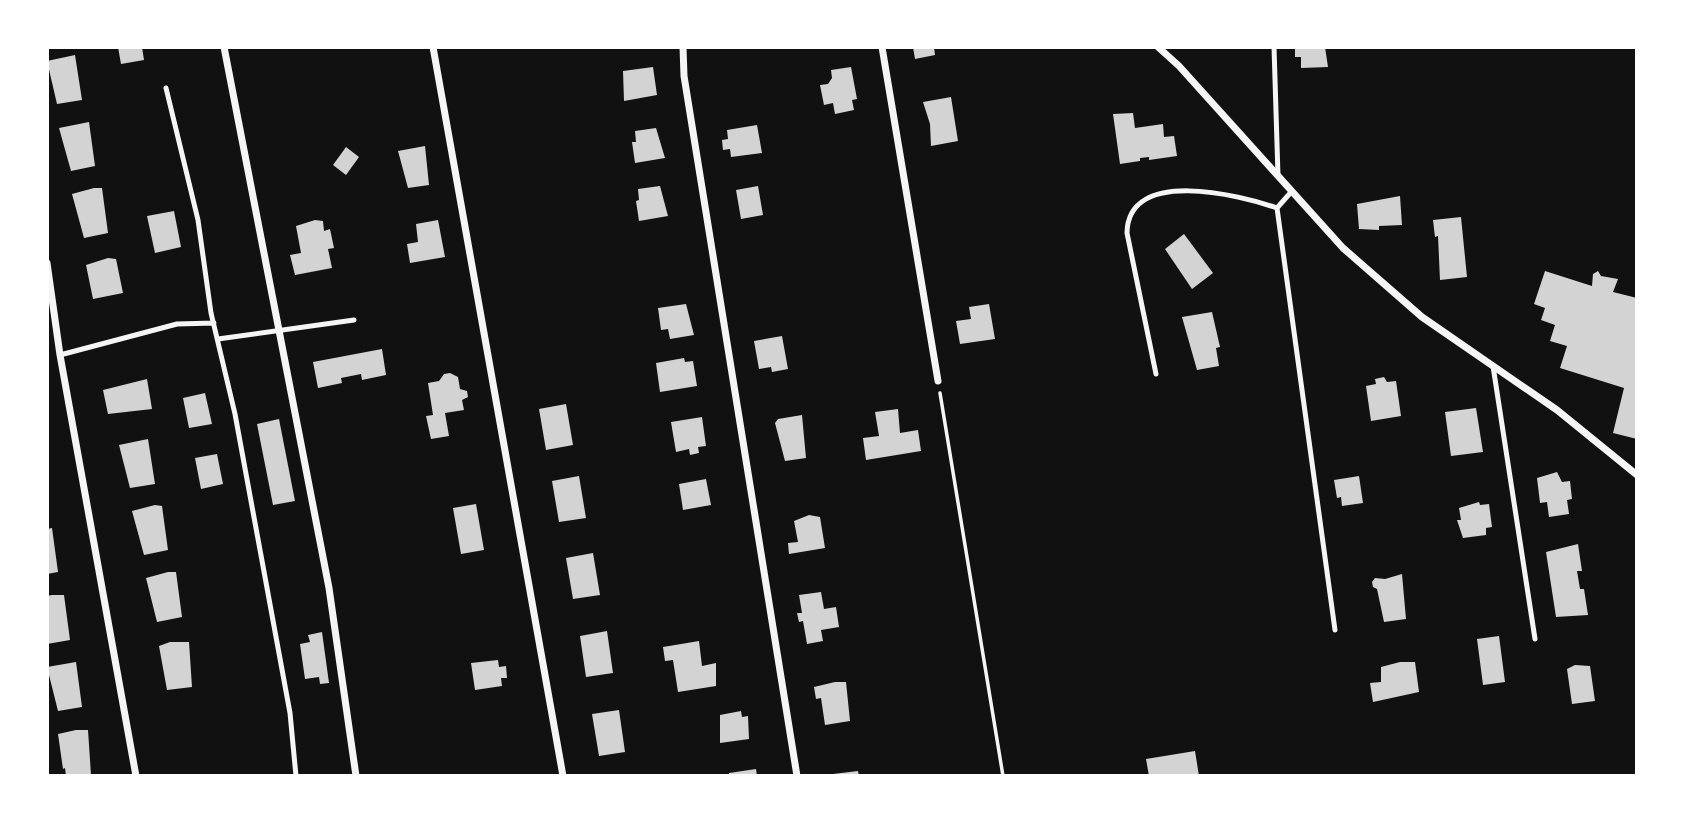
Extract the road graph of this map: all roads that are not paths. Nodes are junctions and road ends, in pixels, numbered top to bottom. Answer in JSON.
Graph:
{"nodes":[{"id":1,"x":224,"y":47,"type":"edge"},
{"id":2,"x":433,"y":47,"type":"edge"},
{"id":3,"x":683,"y":47,"type":"edge"},
{"id":4,"x":882,"y":47,"type":"edge"},
{"id":5,"x":1158,"y":47,"type":"edge"},
{"id":6,"x":1274,"y":47,"type":"edge"},
{"id":7,"x":166,"y":88,"type":"dead end"},
{"id":8,"x":1278,"y":176,"type":"junction"},
{"id":9,"x":1292,"y":191,"type":"junction"},
{"id":10,"x":1277,"y":208,"type":"junction"},
{"id":11,"x":47,"y":263,"type":"edge"},
{"id":12,"x":354,"y":320,"type":"dead end"},
{"id":13,"x":214,"y":323,"type":"junction"},
{"id":14,"x":278,"y":330,"type":"junction"},
{"id":15,"x":218,"y":339,"type":"junction"},
{"id":16,"x":60,"y":355,"type":"junction"},
{"id":17,"x":1493,"y":365,"type":"junction"},
{"id":18,"x":1156,"y":374,"type":"dead end"},
{"id":19,"x":938,"y":381,"type":"road end"},
{"id":20,"x":1637,"y":475,"type":"edge"},
{"id":21,"x":1335,"y":630,"type":"dead end"},
{"id":22,"x":1535,"y":639,"type":"dead end"},
{"id":23,"x":136,"y":776,"type":"edge"},
{"id":24,"x":296,"y":776,"type":"edge"},
{"id":25,"x":356,"y":776,"type":"edge"},
{"id":26,"x":562,"y":776,"type":"edge"},
{"id":27,"x":797,"y":776,"type":"edge"}],
"edges":[{"from":1,"to":14,"type":"street"},
{"from":2,"to":26,"type":"street"},
{"from":3,"to":27,"type":"street"},
{"from":4,"to":19,"type":"street"},
{"from":5,"to":8,"type":"street"},
{"from":6,"to":8,"type":"lane"},
{"from":7,"to":13,"type":"lane"},
{"from":8,"to":9,"type":"street"},
{"from":9,"to":10,"type":"lane"},
{"from":9,"to":17,"type":"street"},
{"from":10,"to":18,"type":"lane"},
{"from":10,"to":21,"type":"lane"},
{"from":11,"to":16,"type":"street"},
{"from":12,"to":14,"type":"lane"},
{"from":13,"to":15,"type":"lane"},
{"from":13,"to":16,"type":"lane"},
{"from":14,"to":15,"type":"lane"},
{"from":14,"to":25,"type":"street"},
{"from":15,"to":24,"type":"lane"},
{"from":16,"to":23,"type":"street"},
{"from":17,"to":20,"type":"street"},
{"from":17,"to":22,"type":"lane"}]}
